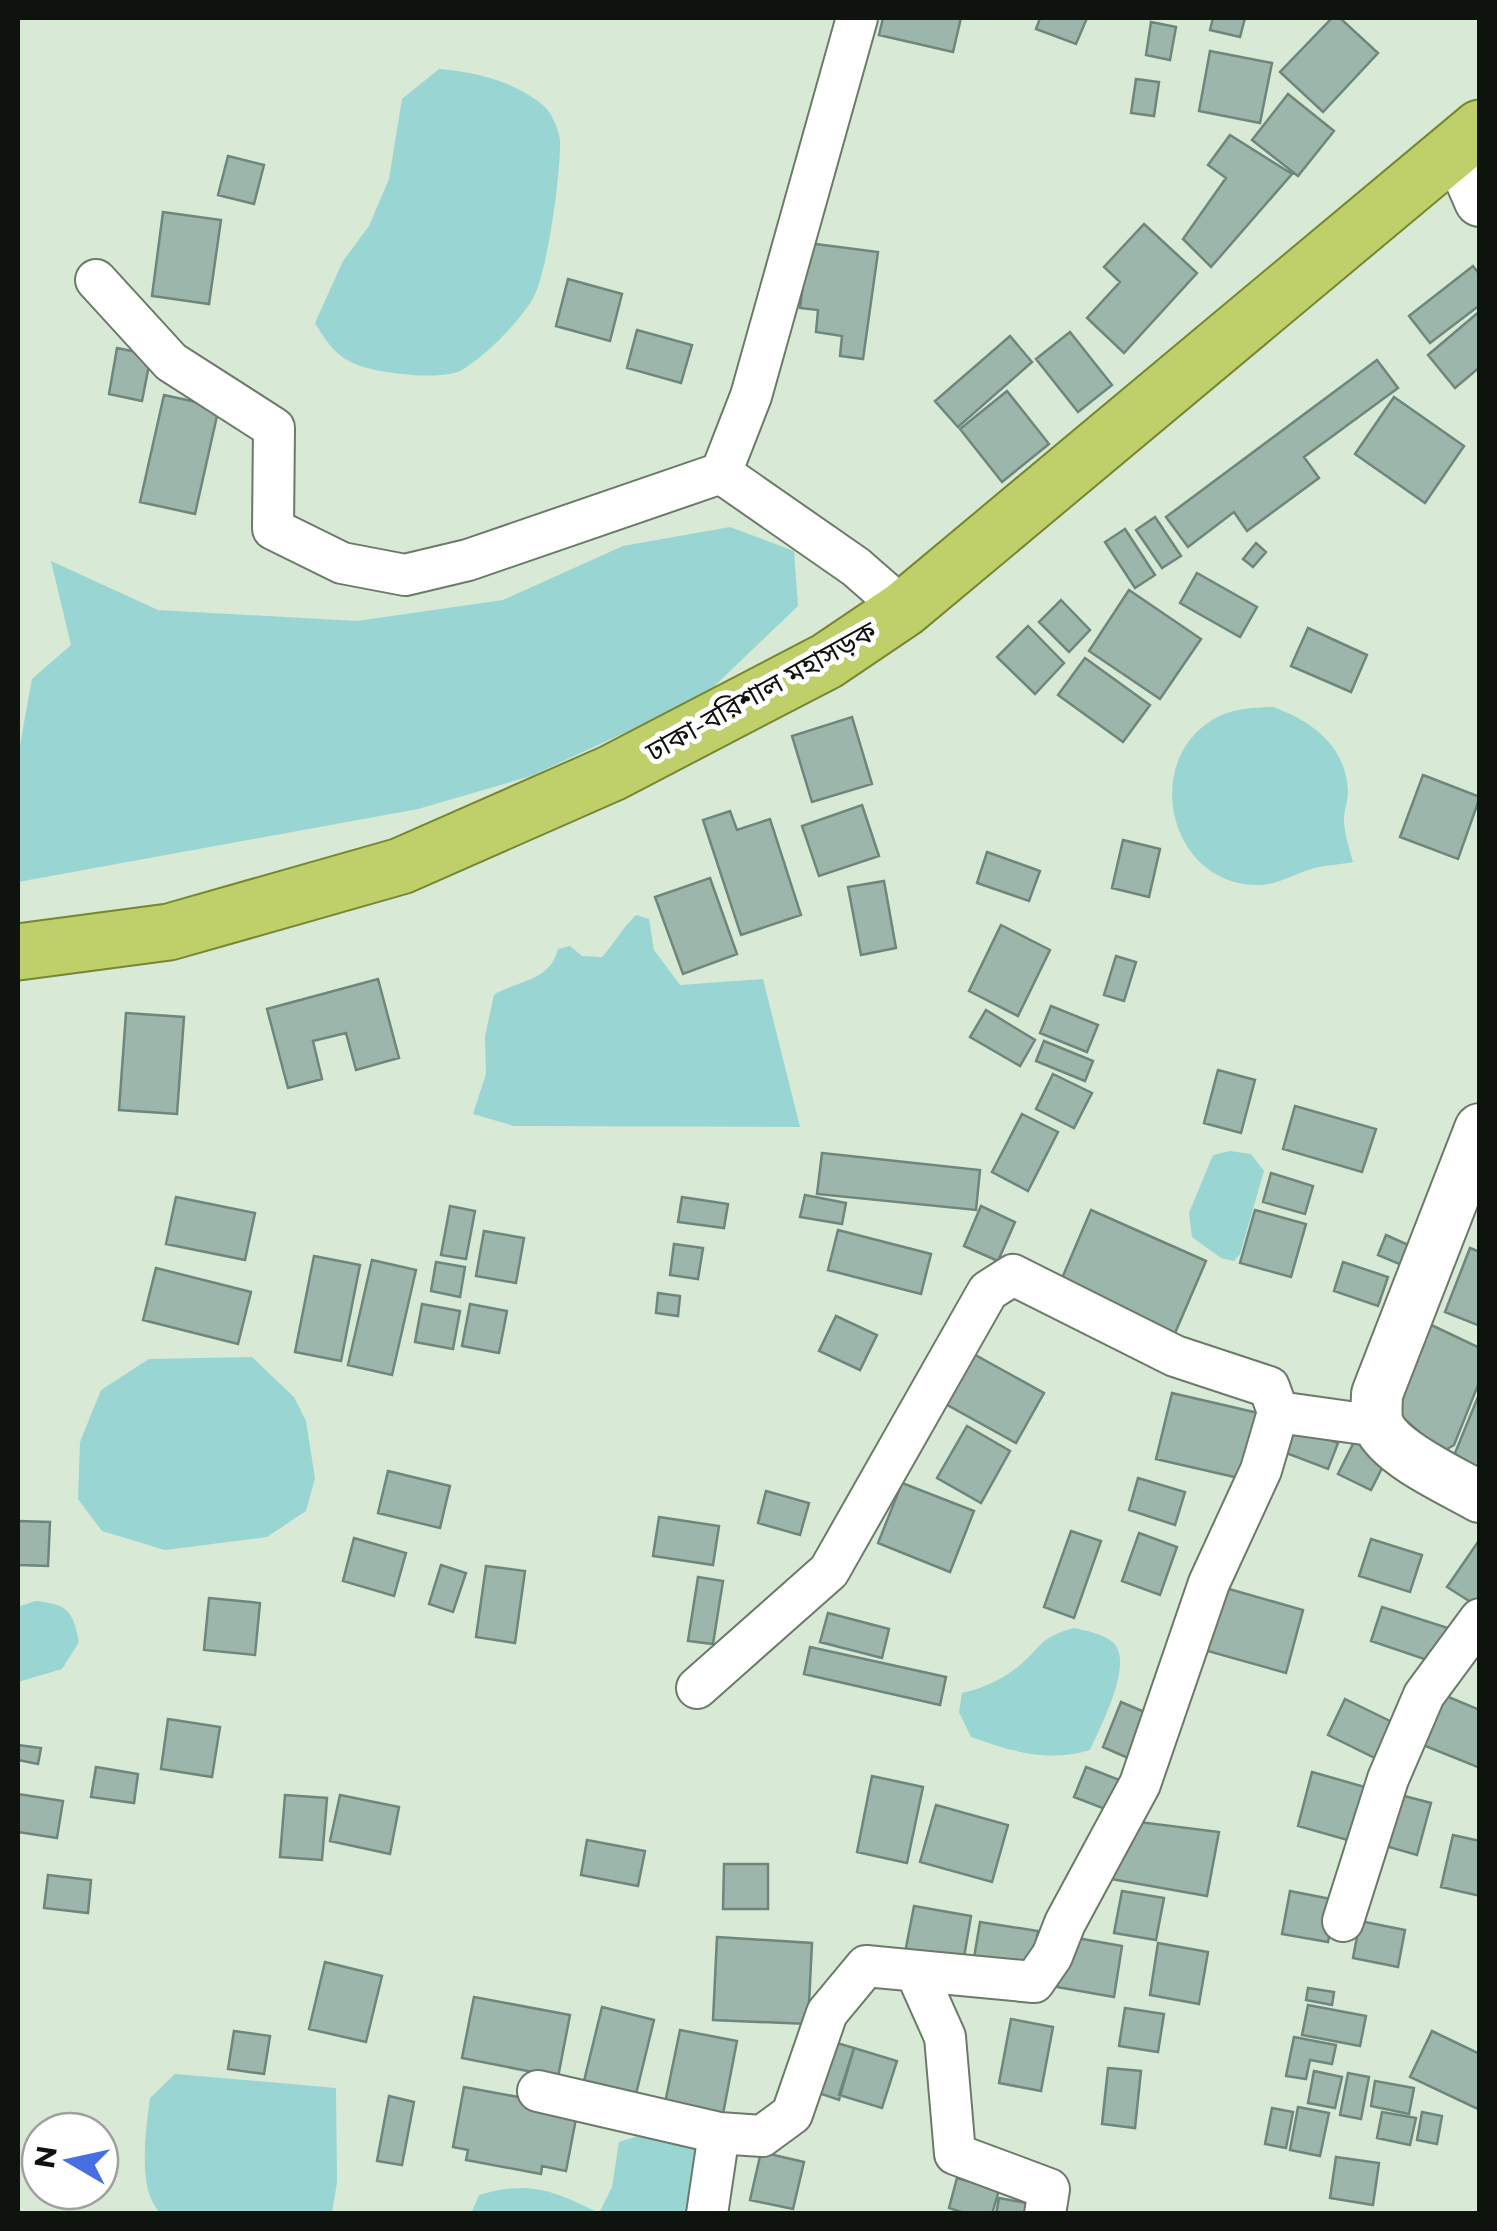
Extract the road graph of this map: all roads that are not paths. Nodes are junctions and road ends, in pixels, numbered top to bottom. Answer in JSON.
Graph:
{"nodes":[{"id":1,"x":856,"y":18,"type":"edge"},
{"id":2,"x":1468,"y":137,"type":"edge"},
{"id":3,"x":1480,"y":201,"type":"edge"},
{"id":4,"x":96,"y":280,"type":"dead end"},
{"id":5,"x":721,"y":474,"type":"junction"},
{"id":6,"x":904,"y":608,"type":"junction"},
{"id":7,"x":18,"y":952,"type":"edge"},
{"id":8,"x":1480,"y":1129,"type":"edge"},
{"id":9,"x":1278,"y":1412,"type":"junction"},
{"id":10,"x":1378,"y":1426,"type":"junction"},
{"id":11,"x":1480,"y":1496,"type":"edge"},
{"id":12,"x":1480,"y":1619,"type":"edge"},
{"id":13,"x":697,"y":1688,"type":"dead end"},
{"id":14,"x":1342,"y":1921,"type":"dead end"},
{"id":15,"x":916,"y":1972,"type":"junction"},
{"id":16,"x":538,"y":2090,"type":"dead end"},
{"id":17,"x":719,"y":2133,"type":"junction"},
{"id":18,"x":707,"y":2214,"type":"edge"},
{"id":19,"x":1045,"y":2214,"type":"edge"}],
"edges":[{"from":1,"to":5,"type":"street"},
{"from":2,"to":3,"type":"street"},
{"from":2,"to":6,"type":"highway","name":"ঢাকা-বরিশাল মহাসড়ক"},
{"from":4,"to":5,"type":"street"},
{"from":5,"to":6,"type":"street"},
{"from":6,"to":7,"type":"highway","name":"ঢাকা-বরিশাল মহাসড়ক"},
{"from":8,"to":10,"type":"street"},
{"from":9,"to":10,"type":"street"},
{"from":9,"to":13,"type":"street"},
{"from":9,"to":15,"type":"street"},
{"from":10,"to":11,"type":"street"},
{"from":12,"to":14,"type":"street"},
{"from":15,"to":17,"type":"street"},
{"from":15,"to":19,"type":"street"},
{"from":16,"to":17,"type":"street"},
{"from":17,"to":18,"type":"street"}]}
